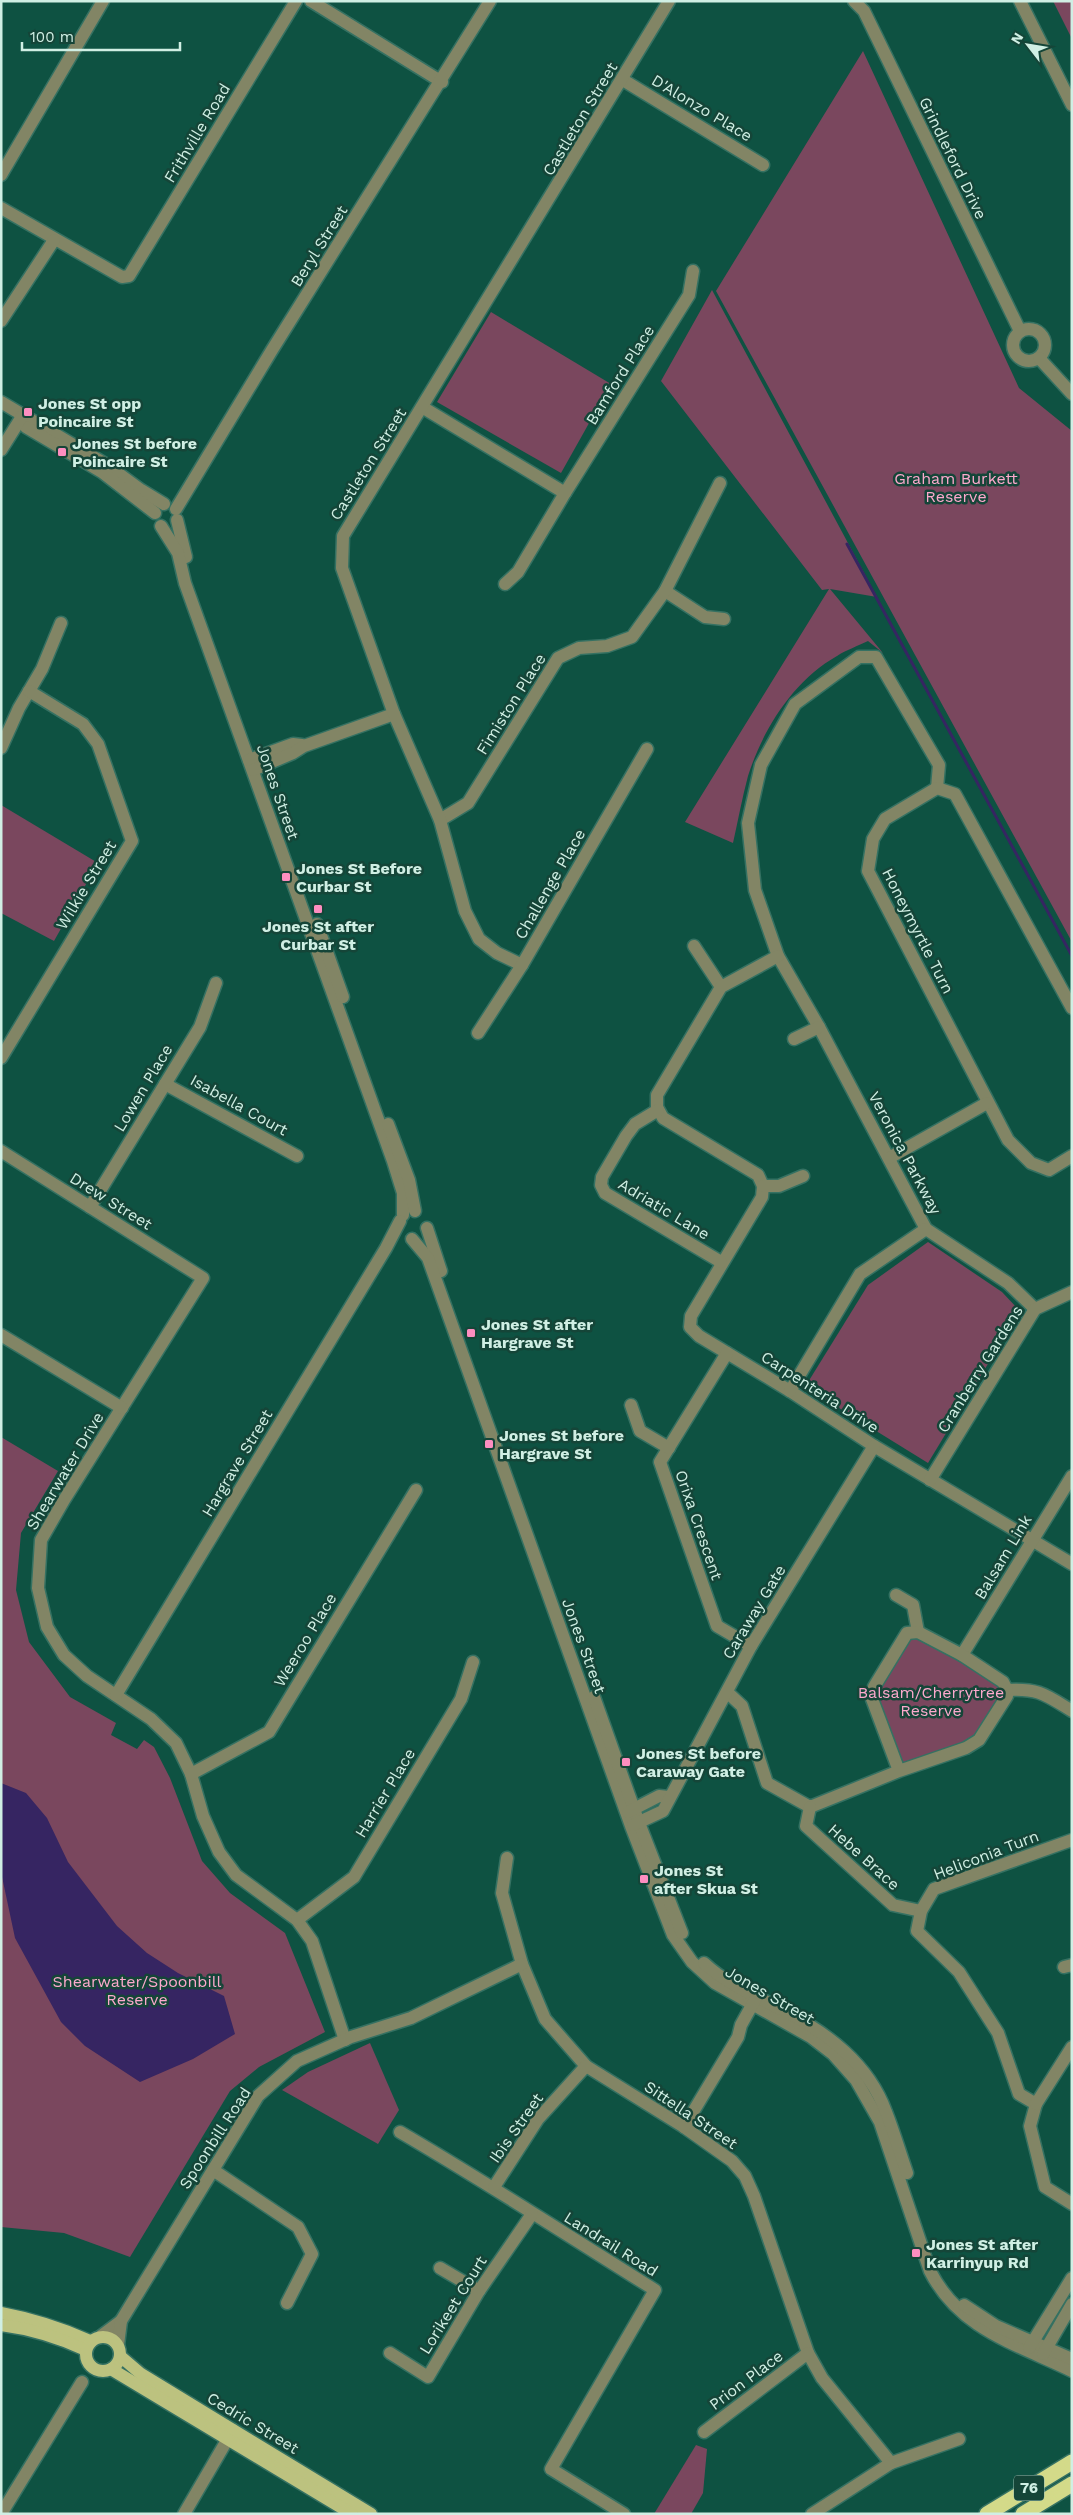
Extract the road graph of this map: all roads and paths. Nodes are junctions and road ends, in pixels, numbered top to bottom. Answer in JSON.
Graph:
{"nodes":[{"id":1,"x":103,"y":1,"type":"edge"},
{"id":2,"x":296,"y":1,"type":"edge"},
{"id":3,"x":311,"y":1,"type":"edge"},
{"id":4,"x":490,"y":1,"type":"edge"},
{"id":5,"x":670,"y":1,"type":"edge"},
{"id":6,"x":854,"y":1,"type":"edge"},
{"id":7,"x":1020,"y":1,"type":"edge"},
{"id":8,"x":624,"y":80,"type":"junction"},
{"id":9,"x":442,"y":82,"type":"junction"},
{"id":10,"x":1072,"y":105,"type":"edge"},
{"id":11,"x":763,"y":165,"type":"dead end"},
{"id":12,"x":1,"y":175,"type":"edge"},
{"id":13,"x":1,"y":208,"type":"edge"},
{"id":14,"x":54,"y":240,"type":"junction"},
{"id":15,"x":693,"y":271,"type":"dead end"},
{"id":16,"x":1,"y":321,"type":"edge"},
{"id":17,"x":1020,"y":331,"type":"junction"},
{"id":18,"x":1039,"y":358,"type":"junction"},
{"id":19,"x":1072,"y":394,"type":"edge"},
{"id":20,"x":1,"y":402,"type":"edge"},
{"id":21,"x":422,"y":407,"type":"junction"},
{"id":22,"x":14,"y":416,"type":"edge"},
{"id":23,"x":1,"y":437,"type":"edge"},
{"id":24,"x":1,"y":450,"type":"edge"},
{"id":25,"x":720,"y":483,"type":"dead end"},
{"id":26,"x":565,"y":493,"type":"junction"},
{"id":27,"x":172,"y":511,"type":"junction"},
{"id":28,"x":155,"y":513,"type":"junction"},
{"id":29,"x":161,"y":526,"type":"junction"},
{"id":30,"x":505,"y":584,"type":"dead end"},
{"id":31,"x":665,"y":591,"type":"junction"},
{"id":32,"x":724,"y":619,"type":"dead end"},
{"id":33,"x":61,"y":623,"type":"dead end"},
{"id":34,"x":29,"y":691,"type":"junction"},
{"id":35,"x":394,"y":714,"type":"junction"},
{"id":36,"x":1,"y":748,"type":"edge"},
{"id":37,"x":647,"y":749,"type":"dead end"},
{"id":38,"x":255,"y":763,"type":"junction"},
{"id":39,"x":938,"y":788,"type":"junction"},
{"id":40,"x":440,"y":820,"type":"junction"},
{"id":41,"x":694,"y":946,"type":"dead end"},
{"id":42,"x":778,"y":956,"type":"junction"},
{"id":43,"x":522,"y":965,"type":"junction"},
{"id":44,"x":216,"y":983,"type":"dead end"},
{"id":45,"x":721,"y":988,"type":"junction"},
{"id":46,"x":1072,"y":1008,"type":"edge"},
{"id":47,"x":819,"y":1027,"type":"junction"},
{"id":48,"x":478,"y":1033,"type":"dead end"},
{"id":49,"x":794,"y":1039,"type":"dead end"},
{"id":50,"x":1,"y":1058,"type":"edge"},
{"id":51,"x":165,"y":1084,"type":"junction"},
{"id":52,"x":987,"y":1102,"type":"junction"},
{"id":53,"x":658,"y":1110,"type":"junction"},
{"id":54,"x":1,"y":1151,"type":"edge"},
{"id":55,"x":297,"y":1156,"type":"dead end"},
{"id":56,"x":1072,"y":1156,"type":"edge"},
{"id":57,"x":888,"y":1158,"type":"junction"},
{"id":58,"x":803,"y":1176,"type":"dead end"},
{"id":59,"x":763,"y":1186,"type":"junction"},
{"id":60,"x":90,"y":1207,"type":"junction"},
{"id":61,"x":406,"y":1215,"type":"junction"},
{"id":62,"x":427,"y":1228,"type":"junction"},
{"id":63,"x":926,"y":1229,"type":"junction"},
{"id":64,"x":410,"y":1238,"type":"junction"},
{"id":65,"x":386,"y":1248,"type":"junction"},
{"id":66,"x":721,"y":1262,"type":"junction"},
{"id":67,"x":203,"y":1278,"type":"joint"},
{"id":68,"x":1072,"y":1292,"type":"edge"},
{"id":69,"x":1035,"y":1309,"type":"junction"},
{"id":70,"x":1,"y":1335,"type":"edge"},
{"id":71,"x":727,"y":1353,"type":"junction"},
{"id":72,"x":790,"y":1391,"type":"junction"},
{"id":73,"x":631,"y":1405,"type":"dead end"},
{"id":74,"x":122,"y":1408,"type":"junction"},
{"id":75,"x":874,"y":1446,"type":"junction"},
{"id":76,"x":669,"y":1448,"type":"junction"},
{"id":77,"x":1072,"y":1476,"type":"edge"},
{"id":78,"x":930,"y":1480,"type":"junction"},
{"id":79,"x":416,"y":1490,"type":"dead end"},
{"id":80,"x":1032,"y":1540,"type":"junction"},
{"id":81,"x":1072,"y":1564,"type":"edge"},
{"id":82,"x":896,"y":1595,"type":"dead end"},
{"id":83,"x":918,"y":1632,"type":"junction"},
{"id":84,"x":751,"y":1646,"type":"junction"},
{"id":85,"x":962,"y":1655,"type":"junction"},
{"id":86,"x":473,"y":1662,"type":"dead end"},
{"id":87,"x":1007,"y":1690,"type":"junction"},
{"id":88,"x":727,"y":1692,"type":"junction"},
{"id":89,"x":116,"y":1695,"type":"junction"},
{"id":90,"x":1072,"y":1711,"type":"edge"},
{"id":91,"x":899,"y":1771,"type":"junction"},
{"id":92,"x":191,"y":1774,"type":"junction"},
{"id":93,"x":669,"y":1797,"type":"junction"},
{"id":94,"x":810,"y":1807,"type":"junction"},
{"id":95,"x":631,"y":1811,"type":"junction"},
{"id":96,"x":635,"y":1825,"type":"junction"},
{"id":97,"x":1072,"y":1840,"type":"edge"},
{"id":98,"x":508,"y":1858,"type":"dead end"},
{"id":99,"x":921,"y":1911,"type":"junction"},
{"id":100,"x":297,"y":1920,"type":"junction"},
{"id":101,"x":522,"y":1964,"type":"junction"},
{"id":102,"x":758,"y":2003,"type":"junction"},
{"id":103,"x":345,"y":2040,"type":"junction"},
{"id":104,"x":1072,"y":2047,"type":"edge"},
{"id":105,"x":586,"y":2066,"type":"junction"},
{"id":106,"x":1036,"y":2104,"type":"junction"},
{"id":107,"x":684,"y":2127,"type":"junction"},
{"id":108,"x":400,"y":2132,"type":"dead end"},
{"id":109,"x":213,"y":2170,"type":"junction"},
{"id":110,"x":494,"y":2187,"type":"junction"},
{"id":111,"x":1072,"y":2204,"type":"edge"},
{"id":112,"x":532,"y":2214,"type":"junction"},
{"id":113,"x":440,"y":2268,"type":"dead end"},
{"id":114,"x":1072,"y":2278,"type":"edge"},
{"id":115,"x":479,"y":2291,"type":"junction"},
{"id":116,"x":287,"y":2303,"type":"dead end"},
{"id":117,"x":1072,"y":2304,"type":"edge"},
{"id":118,"x":1,"y":2313,"type":"edge"},
{"id":119,"x":122,"y":2322,"type":"junction"},
{"id":120,"x":1,"y":2325,"type":"edge"},
{"id":121,"x":92,"y":2343,"type":"junction"},
{"id":122,"x":1030,"y":2346,"type":"junction"},
{"id":123,"x":119,"y":2351,"type":"junction"},
{"id":124,"x":1044,"y":2352,"type":"junction"},
{"id":125,"x":390,"y":2353,"type":"dead end"},
{"id":126,"x":808,"y":2353,"type":"junction"},
{"id":127,"x":1072,"y":2359,"type":"edge"},
{"id":128,"x":111,"y":2369,"type":"junction"},
{"id":129,"x":1072,"y":2371,"type":"edge"},
{"id":130,"x":82,"y":2382,"type":"dead end"},
{"id":131,"x":704,"y":2432,"type":"dead end"},
{"id":132,"x":230,"y":2434,"type":"junction"},
{"id":133,"x":959,"y":2439,"type":"dead end"},
{"id":134,"x":1072,"y":2462,"type":"edge"},
{"id":135,"x":891,"y":2463,"type":"junction"},
{"id":136,"x":1072,"y":2484,"type":"edge"},
{"id":137,"x":367,"y":2513,"type":"edge"},
{"id":138,"x":1,"y":2514,"type":"edge"},
{"id":139,"x":184,"y":2514,"type":"edge"},
{"id":140,"x":352,"y":2514,"type":"edge"},
{"id":141,"x":624,"y":2514,"type":"edge"},
{"id":142,"x":812,"y":2514,"type":"edge"},
{"id":143,"x":987,"y":2514,"type":"edge"},
{"id":144,"x":1023,"y":2514,"type":"edge"}],
"edges":[{"from":1,"to":12,"type":"street"},
{"from":2,"to":14,"type":"street","name":"Frithville Road"},
{"from":3,"to":9,"type":"street"},
{"from":4,"to":9,"type":"street","name":"Beryl Street"},
{"from":5,"to":8,"type":"street","name":"Castleton Street"},
{"from":6,"to":17,"type":"street","name":"Grindleford Drive"},
{"from":7,"to":10,"type":"street"},
{"from":8,"to":11,"type":"street","name":"D'Alonzo Place"},
{"from":8,"to":21,"type":"street","name":"Castleton Street"},
{"from":9,"to":27,"type":"street","name":"Beryl Street"},
{"from":13,"to":14,"type":"street"},
{"from":14,"to":16,"type":"street"},
{"from":15,"to":26,"type":"street","name":"Bamford Place"},
{"from":17,"to":18,"type":"street"},
{"from":17,"to":18,"type":"street"},
{"from":18,"to":19,"type":"street"},
{"from":20,"to":22,"type":"street","name":"Jones Street"},
{"from":21,"to":26,"type":"street"},
{"from":21,"to":35,"type":"street","name":"Castleton Street"},
{"from":22,"to":23,"type":"street"},
{"from":22,"to":24,"type":"street"},
{"from":22,"to":27,"type":"street","name":"Jones Street"},
{"from":22,"to":28,"type":"street","name":"Jones Street"},
{"from":25,"to":31,"type":"street","name":"Fimiston Place"},
{"from":26,"to":30,"type":"street","name":"Bamford Place"},
{"from":27,"to":28,"type":"street"},
{"from":27,"to":29,"type":"street"},
{"from":27,"to":38,"type":"street","name":"Jones Street"},
{"from":28,"to":29,"type":"street","name":"Jones Street"},
{"from":29,"to":38,"type":"street","name":"Jones Street"},
{"from":31,"to":32,"type":"street"},
{"from":31,"to":40,"type":"street","name":"Fimiston Place"},
{"from":33,"to":34,"type":"street"},
{"from":34,"to":36,"type":"street"},
{"from":34,"to":50,"type":"street","name":"Wilkie Street"},
{"from":35,"to":38,"type":"street"},
{"from":35,"to":40,"type":"street","name":"Castleton Street"},
{"from":37,"to":43,"type":"street","name":"Challenge Place"},
{"from":38,"to":61,"type":"street","name":"Jones Street"},
{"from":39,"to":42,"type":"street","name":"Veronica Parkway"},
{"from":39,"to":46,"type":"street"},
{"from":39,"to":52,"type":"street","name":"Honeymyrtle Turn"},
{"from":40,"to":43,"type":"street","name":"Castleton Street"},
{"from":41,"to":45,"type":"street"},
{"from":42,"to":45,"type":"street"},
{"from":42,"to":47,"type":"street","name":"Veronica Parkway"},
{"from":43,"to":48,"type":"street","name":"Challenge Place"},
{"from":44,"to":51,"type":"street","name":"Lowen Place"},
{"from":45,"to":53,"type":"street"},
{"from":47,"to":49,"type":"street"},
{"from":47,"to":57,"type":"street","name":"Veronica Parkway"},
{"from":51,"to":55,"type":"street","name":"Isabella Court"},
{"from":51,"to":60,"type":"street","name":"Lowen Place"},
{"from":52,"to":56,"type":"street","name":"Honeymyrtle Turn"},
{"from":52,"to":57,"type":"street"},
{"from":53,"to":59,"type":"street"},
{"from":53,"to":66,"type":"street","name":"Adriatic Lane"},
{"from":54,"to":60,"type":"street","name":"Drew Street"},
{"from":57,"to":63,"type":"street","name":"Veronica Parkway"},
{"from":58,"to":59,"type":"street"},
{"from":59,"to":66,"type":"street","name":"Carpenteria Drive"},
{"from":60,"to":67,"type":"street","name":"Drew Street"},
{"from":61,"to":62,"type":"street","name":"Jones Street"},
{"from":61,"to":64,"type":"street","name":"Jones Street"},
{"from":61,"to":65,"type":"street","name":"Hargrave Street"},
{"from":62,"to":64,"type":"street"},
{"from":62,"to":95,"type":"street","name":"Jones Street"},
{"from":63,"to":69,"type":"street","name":"Veronica Parkway"},
{"from":63,"to":72,"type":"street"},
{"from":64,"to":65,"type":"street"},
{"from":64,"to":95,"type":"street","name":"Jones Street"},
{"from":65,"to":89,"type":"street","name":"Hargrave Street"},
{"from":66,"to":71,"type":"street","name":"Carpenteria Drive"},
{"from":67,"to":74,"type":"street","name":"Shearwater Drive"},
{"from":68,"to":69,"type":"street","name":"Cranberry Gardens"},
{"from":69,"to":78,"type":"street","name":"Cranberry Gardens"},
{"from":70,"to":74,"type":"street"},
{"from":71,"to":72,"type":"street","name":"Carpenteria Drive"},
{"from":71,"to":76,"type":"street","name":"Orixa Crescent"},
{"from":72,"to":75,"type":"street","name":"Carpenteria Drive"},
{"from":73,"to":76,"type":"street"},
{"from":74,"to":89,"type":"street","name":"Shearwater Drive"},
{"from":75,"to":78,"type":"street","name":"Carpenteria Drive"},
{"from":75,"to":84,"type":"street","name":"Caraway Gate"},
{"from":76,"to":84,"type":"street","name":"Orixa Crescent"},
{"from":77,"to":80,"type":"street","name":"Balsam Link"},
{"from":78,"to":80,"type":"street","name":"Carpenteria Drive"},
{"from":79,"to":92,"type":"street","name":"Weeroo Place"},
{"from":80,"to":81,"type":"street","name":"Carpenteria Drive"},
{"from":80,"to":85,"type":"street","name":"Balsam Link"},
{"from":82,"to":83,"type":"street"},
{"from":83,"to":85,"type":"street"},
{"from":83,"to":91,"type":"street"},
{"from":84,"to":88,"type":"street","name":"Caraway Gate"},
{"from":85,"to":87,"type":"street"},
{"from":86,"to":100,"type":"street","name":"Harrier Place"},
{"from":87,"to":90,"type":"street"},
{"from":87,"to":91,"type":"street"},
{"from":88,"to":93,"type":"street","name":"Caraway Gate"},
{"from":88,"to":94,"type":"street"},
{"from":89,"to":92,"type":"street","name":"Shearwater Drive"},
{"from":91,"to":94,"type":"street"},
{"from":92,"to":100,"type":"street","name":"Shearwater Drive"},
{"from":93,"to":95,"type":"street"},
{"from":93,"to":96,"type":"street","name":"Caraway Gate"},
{"from":94,"to":99,"type":"street","name":"Hebe Brace"},
{"from":95,"to":96,"type":"street","name":"Jones Street"},
{"from":96,"to":102,"type":"street","name":"Jones Street"},
{"from":97,"to":99,"type":"street","name":"Heliconia Turn"},
{"from":98,"to":101,"type":"street","name":"Sittella Street"},
{"from":99,"to":106,"type":"street"},
{"from":100,"to":103,"type":"street","name":"Shearwater Drive"},
{"from":101,"to":103,"type":"street","name":"Spoonbill Road"},
{"from":101,"to":105,"type":"street","name":"Sittella Street"},
{"from":102,"to":107,"type":"street"},
{"from":102,"to":122,"type":"street","name":"Jones Street"},
{"from":103,"to":109,"type":"street","name":"Spoonbill Road"},
{"from":104,"to":106,"type":"street"},
{"from":105,"to":107,"type":"street","name":"Sittella Street"},
{"from":105,"to":110,"type":"street","name":"Ibis Street"},
{"from":106,"to":111,"type":"street"},
{"from":107,"to":126,"type":"street","name":"Sittella Street"},
{"from":108,"to":110,"type":"street","name":"Landrail Road"},
{"from":109,"to":116,"type":"street"},
{"from":109,"to":119,"type":"street","name":"Spoonbill Road"},
{"from":110,"to":112,"type":"street","name":"Landrail Road"},
{"from":112,"to":115,"type":"street","name":"Lorikeet Court"},
{"from":112,"to":141,"type":"street","name":"Landrail Road"},
{"from":113,"to":115,"type":"street"},
{"from":114,"to":122,"type":"street"},
{"from":115,"to":125,"type":"street","name":"Lorikeet Court"},
{"from":117,"to":124,"type":"street"},
{"from":118,"to":121,"type":"main road","name":"Cedric Street"},
{"from":119,"to":121,"type":"street","name":"Spoonbill Road"},
{"from":119,"to":123,"type":"street","name":"Spoonbill Road"},
{"from":120,"to":121,"type":"main road","name":"Cedric Street"},
{"from":121,"to":123,"type":"main road","name":"Cedric Street"},
{"from":121,"to":128,"type":"main road","name":"Cedric Street"},
{"from":122,"to":124,"type":"street","name":"Jones Street"},
{"from":123,"to":128,"type":"main road"},
{"from":123,"to":132,"type":"main road","name":"Cedric Street"},
{"from":124,"to":127,"type":"street","name":"Jones Street"},
{"from":124,"to":129,"type":"street","name":"Jones Street"},
{"from":126,"to":131,"type":"street","name":"Prion Place"},
{"from":126,"to":135,"type":"street","name":"Sittella Street"},
{"from":128,"to":132,"type":"main road","name":"Cedric Street"},
{"from":130,"to":138,"type":"street"},
{"from":132,"to":137,"type":"main road","name":"Cedric Street"},
{"from":132,"to":139,"type":"street"},
{"from":132,"to":140,"type":"main road","name":"Cedric Street"},
{"from":133,"to":135,"type":"street"},
{"from":134,"to":143,"type":"highway","number":"76"},
{"from":135,"to":142,"type":"street"},
{"from":136,"to":144,"type":"highway","number":"76"}]}
